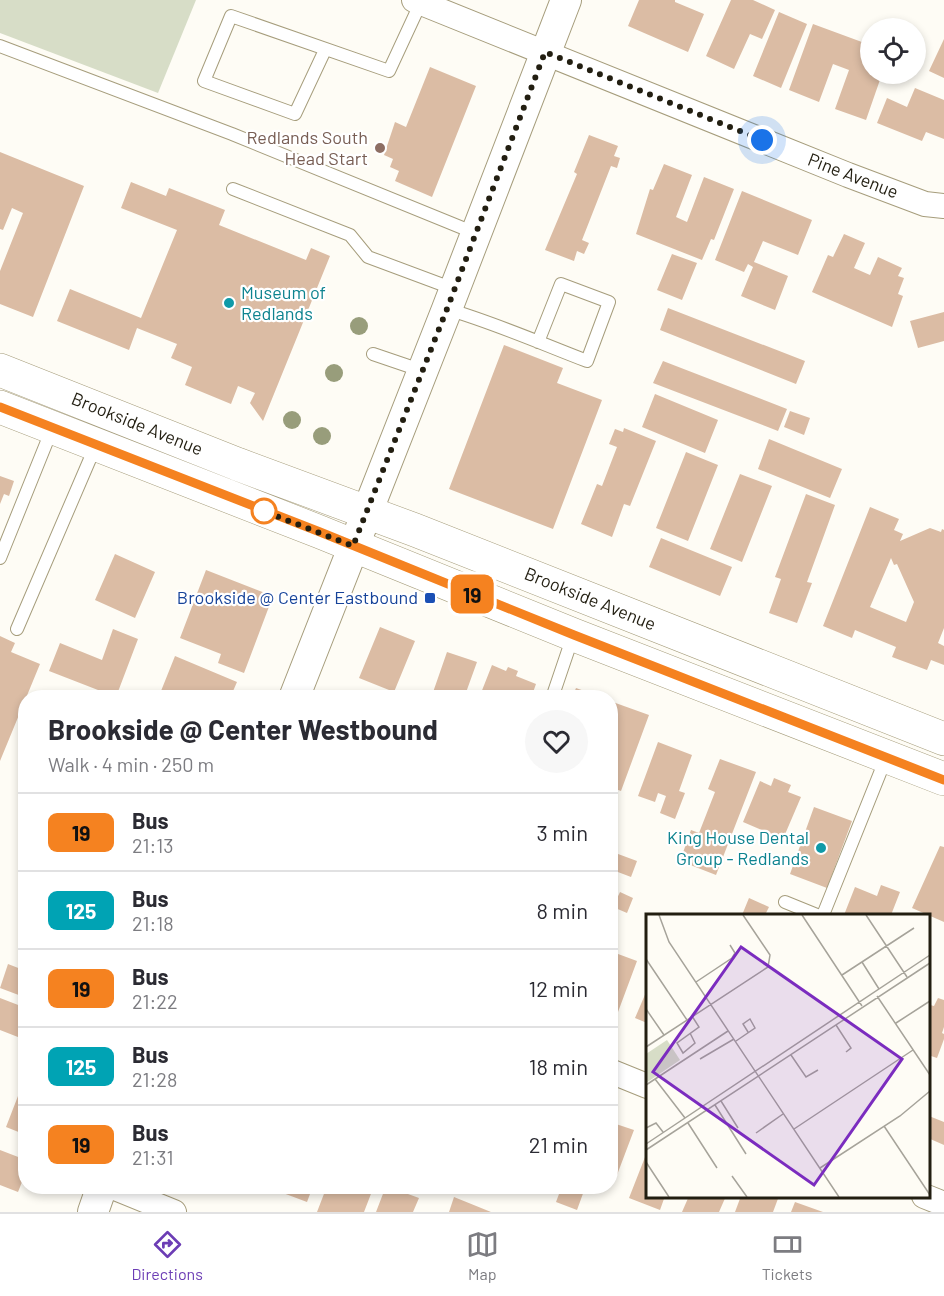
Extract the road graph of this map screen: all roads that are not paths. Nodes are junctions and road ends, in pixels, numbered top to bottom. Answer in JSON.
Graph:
{"nodes":[{"id":1,"x":566,"y":0,"type":"edge"},
{"id":2,"x":418,"y":1,"type":"edge"},
{"id":3,"x":0,"y":46,"type":"edge"},
{"id":4,"x":325,"y":50,"type":"junction"},
{"id":5,"x":545,"y":52,"type":"junction"},
{"id":6,"x":233,"y":189,"type":"dead end"},
{"id":7,"x":934,"y":205,"type":"edge"},
{"id":8,"x":475,"y":233,"type":"junction"},
{"id":9,"x":451,"y":299,"type":"junction"},
{"id":10,"x":538,"y":342,"type":"junction"},
{"id":11,"x":373,"y":354,"type":"dead end"},
{"id":12,"x":0,"y":370,"type":"edge"},
{"id":13,"x":423,"y":371,"type":"junction"},
{"id":14,"x":0,"y":407,"type":"edge"},
{"id":15,"x":53,"y":428,"type":"junction"},
{"id":16,"x":97,"y":444,"type":"junction"},
{"id":17,"x":366,"y":513,"type":"junction"},
{"id":18,"x":353,"y":546,"type":"junction"},
{"id":19,"x":0,"y":558,"type":"edge"},
{"id":20,"x":17,"y":628,"type":"dead end"},
{"id":21,"x":574,"y":635,"type":"junction"},
{"id":22,"x":297,"y":690,"type":"edge"},
{"id":23,"x":555,"y":690,"type":"edge"},
{"id":24,"x":944,"y":739,"type":"edge"},
{"id":25,"x":886,"y":758,"type":"junction"},
{"id":26,"x":944,"y":780,"type":"edge"},
{"id":27,"x":785,"y":902,"type":"dead end"},
{"id":28,"x":815,"y":914,"type":"edge"},
{"id":29,"x":823,"y":914,"type":"edge"},
{"id":30,"x":618,"y":1074,"type":"edge"},
{"id":31,"x":646,"y":1086,"type":"edge"},
{"id":32,"x":99,"y":1194,"type":"edge"},
{"id":33,"x":130,"y":1194,"type":"edge"},
{"id":34,"x":926,"y":1197,"type":"edge"},
{"id":35,"x":944,"y":1204,"type":"edge"},
{"id":36,"x":93,"y":1212,"type":"edge"},
{"id":37,"x":174,"y":1212,"type":"edge"}],
"edges":[{"from":1,"to":5,"type":"street"},
{"from":2,"to":4,"type":"lane"},
{"from":2,"to":5,"type":"street","name":"Pine Avenue"},
{"from":3,"to":8,"type":"lane"},
{"from":4,"to":4,"type":"lane"},
{"from":5,"to":7,"type":"street","name":"Pine Avenue"},
{"from":5,"to":8,"type":"street"},
{"from":6,"to":9,"type":"lane"},
{"from":8,"to":9,"type":"street"},
{"from":9,"to":10,"type":"lane"},
{"from":9,"to":13,"type":"street"},
{"from":10,"to":10,"type":"lane"},
{"from":11,"to":13,"type":"lane"},
{"from":12,"to":17,"type":"main road","name":"Brookside Avenue"},
{"from":13,"to":17,"type":"street"},
{"from":14,"to":15,"type":"main road","name":"Brookside Avenue"},
{"from":15,"to":16,"type":"main road","name":"Brookside Avenue"},
{"from":15,"to":19,"type":"lane"},
{"from":16,"to":18,"type":"main road","name":"Brookside Avenue"},
{"from":16,"to":20,"type":"lane"},
{"from":17,"to":18,"type":"street"},
{"from":17,"to":24,"type":"main road","name":"Brookside Avenue"},
{"from":18,"to":21,"type":"main road","name":"Brookside Avenue"},
{"from":18,"to":22,"type":"street"},
{"from":21,"to":23,"type":"lane"},
{"from":21,"to":25,"type":"main road","name":"Brookside Avenue"},
{"from":25,"to":26,"type":"main road","name":"Brookside Avenue"},
{"from":25,"to":29,"type":"lane"},
{"from":27,"to":28,"type":"lane"},
{"from":30,"to":31,"type":"street"},
{"from":32,"to":36,"type":"street"},
{"from":33,"to":37,"type":"street"},
{"from":34,"to":35,"type":"street"}]}
